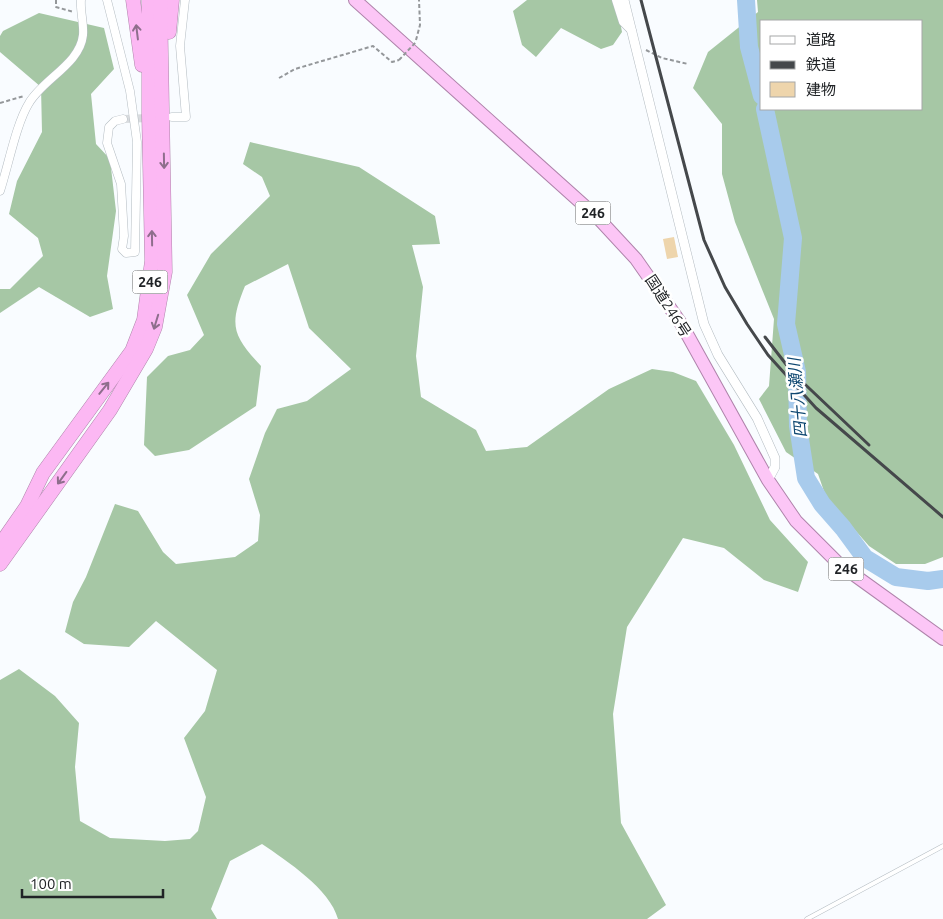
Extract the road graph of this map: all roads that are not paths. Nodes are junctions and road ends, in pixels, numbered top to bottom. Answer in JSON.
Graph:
{"nodes":[{"id":1,"x":81,"y":0,"type":"edge"},
{"id":2,"x":107,"y":0,"type":"edge"},
{"id":3,"x":133,"y":0,"type":"edge"},
{"id":4,"x":149,"y":0,"type":"edge"},
{"id":5,"x":160,"y":0,"type":"edge"},
{"id":6,"x":172,"y":0,"type":"edge"},
{"id":7,"x":185,"y":0,"type":"edge"},
{"id":8,"x":355,"y":0,"type":"edge"},
{"id":9,"x":616,"y":0,"type":"edge"},
{"id":10,"x":624,"y":0,"type":"edge"},
{"id":11,"x":632,"y":33,"type":"junction"},
{"id":12,"x":149,"y":115,"type":"junction"},
{"id":13,"x":168,"y":115,"type":"junction"},
{"id":14,"x":123,"y":119,"type":"tunnel mouth"},
{"id":15,"x":0,"y":191,"type":"edge"},
{"id":16,"x":768,"y":480,"type":"junction"},
{"id":17,"x":0,"y":545,"type":"edge"},
{"id":18,"x":0,"y":564,"type":"edge"},
{"id":19,"x":943,"y":639,"type":"edge"},
{"id":20,"x":943,"y":846,"type":"edge"},
{"id":21,"x":807,"y":919,"type":"edge"}],
"edges":[{"from":1,"to":15,"type":"street"},
{"from":2,"to":14,"type":"street"},
{"from":12,"to":3,"type":"highway","one_way":true},
{"from":4,"to":12,"type":"highway"},
{"from":5,"to":13,"type":"highway"},
{"from":6,"to":13,"type":"highway"},
{"from":7,"to":13,"type":"street"},
{"from":8,"to":16,"type":"highway","name":"国道246号","number":"246"},
{"from":9,"to":11,"type":"street"},
{"from":10,"to":11,"type":"street"},
{"from":11,"to":16,"type":"street"},
{"from":17,"to":12,"type":"highway","number":"246","one_way":true},
{"from":13,"to":18,"type":"highway","one_way":true},
{"from":16,"to":19,"type":"highway","name":"国道246号","number":"246"},
{"from":20,"to":21,"type":"lane"}]}
